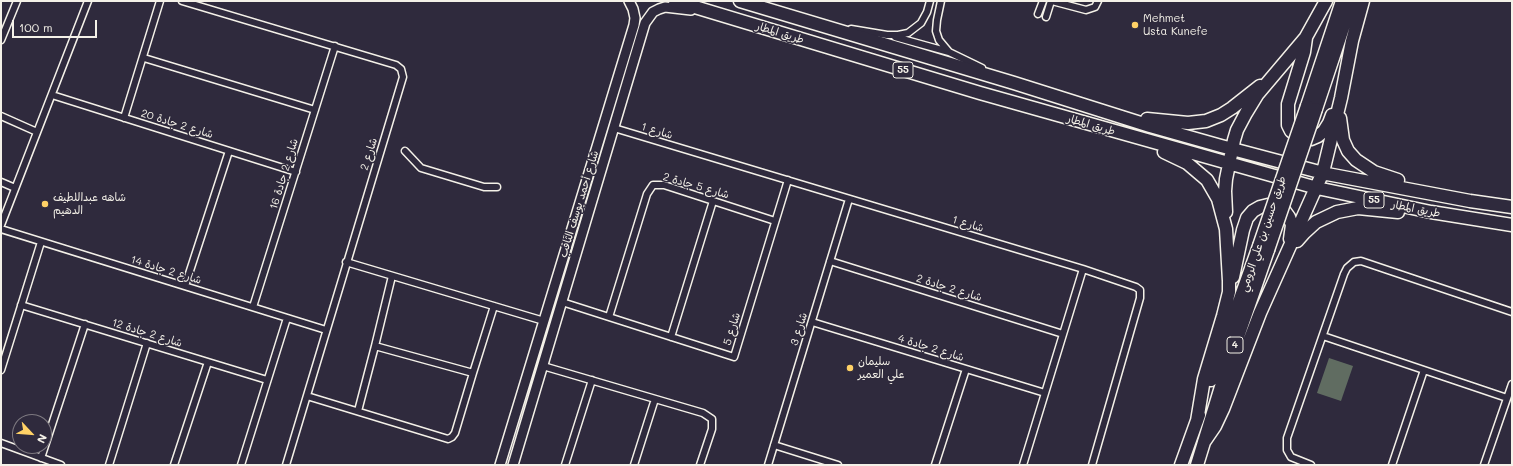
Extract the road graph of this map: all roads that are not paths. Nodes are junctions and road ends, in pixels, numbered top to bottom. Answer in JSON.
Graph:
{"nodes":[{"id":1,"x":17,"y":1,"type":"edge"},
{"id":2,"x":88,"y":1,"type":"edge"},
{"id":3,"x":160,"y":1,"type":"edge"},
{"id":4,"x":182,"y":1,"type":"edge"},
{"id":5,"x":629,"y":1,"type":"edge"},
{"id":6,"x":675,"y":1,"type":"edge"},
{"id":7,"x":740,"y":1,"type":"edge"},
{"id":8,"x":930,"y":1,"type":"edge"},
{"id":9,"x":942,"y":1,"type":"edge"},
{"id":10,"x":1043,"y":1,"type":"edge"},
{"id":11,"x":1052,"y":1,"type":"edge"},
{"id":12,"x":1098,"y":1,"type":"edge"},
{"id":13,"x":1326,"y":1,"type":"edge"},
{"id":14,"x":1342,"y":1,"type":"edge"},
{"id":15,"x":1352,"y":1,"type":"edge"},
{"id":16,"x":1363,"y":1,"type":"edge"},
{"id":17,"x":714,"y":13,"type":"junction"},
{"id":18,"x":1038,"y":14,"type":"dead end"},
{"id":19,"x":1046,"y":17,"type":"dead end"},
{"id":20,"x":818,"y":24,"type":"junction"},
{"id":21,"x":634,"y":25,"type":"junction"},
{"id":22,"x":887,"y":35,"type":"junction"},
{"id":23,"x":1306,"y":37,"type":"junction"},
{"id":24,"x":1,"y":40,"type":"edge"},
{"id":25,"x":335,"y":46,"type":"junction"},
{"id":26,"x":949,"y":52,"type":"junction"},
{"id":27,"x":144,"y":58,"type":"junction"},
{"id":28,"x":634,"y":62,"type":"junction"},
{"id":29,"x":1280,"y":69,"type":"junction"},
{"id":30,"x":1014,"y":83,"type":"junction"},
{"id":31,"x":52,"y":95,"type":"junction"},
{"id":32,"x":1341,"y":98,"type":"junction"},
{"id":33,"x":1311,"y":107,"type":"junction"},
{"id":34,"x":315,"y":110,"type":"junction"},
{"id":35,"x":1113,"y":114,"type":"junction"},
{"id":36,"x":1,"y":116,"type":"edge"},
{"id":37,"x":124,"y":118,"type":"junction"},
{"id":38,"x":614,"y":128,"type":"junction"},
{"id":39,"x":37,"y":132,"type":"junction"},
{"id":40,"x":1132,"y":137,"type":"junction"},
{"id":41,"x":1232,"y":148,"type":"junction"},
{"id":42,"x":229,"y":151,"type":"junction"},
{"id":43,"x":405,"y":151,"type":"dead end"},
{"id":44,"x":1229,"y":164,"type":"junction"},
{"id":45,"x":296,"y":172,"type":"junction"},
{"id":46,"x":1323,"y":172,"type":"junction"},
{"id":47,"x":788,"y":180,"type":"junction"},
{"id":48,"x":1,"y":182,"type":"edge"},
{"id":49,"x":497,"y":187,"type":"dead end"},
{"id":50,"x":15,"y":188,"type":"junction"},
{"id":51,"x":1317,"y":188,"type":"junction"},
{"id":52,"x":1433,"y":194,"type":"junction"},
{"id":53,"x":849,"y":199,"type":"junction"},
{"id":54,"x":713,"y":201,"type":"junction"},
{"id":55,"x":1512,"y":207,"type":"edge"},
{"id":56,"x":1431,"y":212,"type":"junction"},
{"id":57,"x":775,"y":221,"type":"junction"},
{"id":58,"x":1,"y":225,"type":"edge"},
{"id":59,"x":1512,"y":225,"type":"edge"},
{"id":60,"x":1,"y":229,"type":"edge"},
{"id":61,"x":1226,"y":229,"type":"junction"},
{"id":62,"x":41,"y":242,"type":"junction"},
{"id":63,"x":1263,"y":248,"type":"junction"},
{"id":64,"x":1288,"y":251,"type":"junction"},
{"id":65,"x":563,"y":256,"type":"junction"},
{"id":66,"x":830,"y":261,"type":"junction"},
{"id":67,"x":346,"y":262,"type":"junction"},
{"id":68,"x":1083,"y":269,"type":"junction"},
{"id":69,"x":392,"y":276,"type":"junction"},
{"id":70,"x":185,"y":286,"type":"junction"},
{"id":71,"x":567,"y":286,"type":"junction"},
{"id":72,"x":1228,"y":292,"type":"junction"},
{"id":73,"x":562,"y":302,"type":"junction"},
{"id":74,"x":21,"y":305,"type":"junction"},
{"id":75,"x":494,"y":306,"type":"junction"},
{"id":76,"x":253,"y":308,"type":"junction"},
{"id":77,"x":1512,"y":312,"type":"edge"},
{"id":78,"x":609,"y":317,"type":"junction"},
{"id":79,"x":287,"y":318,"type":"junction"},
{"id":80,"x":544,"y":321,"type":"junction"},
{"id":81,"x":812,"y":322,"type":"junction"},
{"id":82,"x":85,"y":324,"type":"junction"},
{"id":83,"x":326,"y":330,"type":"junction"},
{"id":84,"x":1063,"y":334,"type":"junction"},
{"id":85,"x":1323,"y":336,"type":"junction"},
{"id":86,"x":671,"y":337,"type":"junction"},
{"id":87,"x":146,"y":343,"type":"junction"},
{"id":88,"x":375,"y":346,"type":"junction"},
{"id":89,"x":208,"y":362,"type":"junction"},
{"id":90,"x":543,"y":366,"type":"junction"},
{"id":91,"x":966,"y":369,"type":"junction"},
{"id":92,"x":1,"y":370,"type":"edge"},
{"id":93,"x":1424,"y":370,"type":"junction"},
{"id":94,"x":473,"y":373,"type":"junction"},
{"id":95,"x":267,"y":380,"type":"junction"},
{"id":96,"x":592,"y":380,"type":"junction"},
{"id":97,"x":1512,"y":384,"type":"edge"},
{"id":98,"x":1045,"y":393,"type":"junction"},
{"id":99,"x":307,"y":396,"type":"junction"},
{"id":100,"x":1507,"y":398,"type":"junction"},
{"id":101,"x":655,"y":399,"type":"junction"},
{"id":102,"x":358,"y":411,"type":"junction"},
{"id":103,"x":1197,"y":421,"type":"junction"},
{"id":104,"x":1204,"y":442,"type":"junction"},
{"id":105,"x":1,"y":443,"type":"edge"},
{"id":106,"x":774,"y":445,"type":"junction"},
{"id":107,"x":41,"y":458,"type":"junction"},
{"id":108,"x":61,"y":465,"type":"edge"},
{"id":109,"x":109,"y":465,"type":"edge"},
{"id":110,"x":174,"y":465,"type":"edge"},
{"id":111,"x":241,"y":465,"type":"edge"},
{"id":112,"x":286,"y":465,"type":"edge"},
{"id":113,"x":500,"y":465,"type":"edge"},
{"id":114,"x":513,"y":465,"type":"edge"},
{"id":115,"x":565,"y":465,"type":"edge"},
{"id":116,"x":634,"y":465,"type":"edge"},
{"id":117,"x":700,"y":465,"type":"edge"},
{"id":118,"x":768,"y":465,"type":"edge"},
{"id":119,"x":837,"y":465,"type":"edge"},
{"id":120,"x":935,"y":465,"type":"edge"},
{"id":121,"x":1023,"y":465,"type":"edge"},
{"id":122,"x":1092,"y":465,"type":"edge"},
{"id":123,"x":1181,"y":465,"type":"edge"},
{"id":124,"x":1196,"y":465,"type":"edge"},
{"id":125,"x":1310,"y":465,"type":"edge"},
{"id":126,"x":1392,"y":465,"type":"edge"},
{"id":127,"x":1484,"y":465,"type":"edge"}],
"edges":[{"from":1,"to":24,"type":"street"},
{"from":2,"to":31,"type":"street"},
{"from":3,"to":27,"type":"street"},
{"from":4,"to":25,"type":"street","name":"شارع 2"},
{"from":5,"to":21,"type":"street","name":"شارع أحمد يوسف الثاقب"},
{"from":6,"to":17,"type":"highway","name":"طريق المطار","number":"55"},
{"from":7,"to":20,"type":"highway","name":"طريق المطار","number":"55"},
{"from":8,"to":22,"type":"street"},
{"from":9,"to":26,"type":"street"},
{"from":10,"to":18,"type":"street"},
{"from":11,"to":12,"type":"street"},
{"from":11,"to":19,"type":"street"},
{"from":13,"to":23,"type":"highway"},
{"from":14,"to":33,"type":"highway","name":"طريق حسين بن علي الرومي","number":"4"},
{"from":15,"to":33,"type":"highway","name":"طريق حسين بن علي الرومي","number":"4"},
{"from":16,"to":32,"type":"highway"},
{"from":17,"to":28,"type":"street","name":"شارع أحمد يوسف الثاقب"},
{"from":17,"to":40,"type":"highway","name":"طريق المطار","number":"55"},
{"from":20,"to":22,"type":"street"},
{"from":20,"to":30,"type":"highway","name":"طريق المطار","number":"55"},
{"from":21,"to":28,"type":"street"},
{"from":21,"to":65,"type":"street","name":"شارع أحمد يوسف الثاقب"},
{"from":22,"to":26,"type":"street"},
{"from":23,"to":29,"type":"highway"},
{"from":23,"to":32,"type":"highway"},
{"from":25,"to":34,"type":"street","name":"شارع 2 جادة 16"},
{"from":25,"to":67,"type":"street","name":"شارع 2"},
{"from":26,"to":30,"type":"street"},
{"from":27,"to":34,"type":"street"},
{"from":27,"to":37,"type":"street"},
{"from":28,"to":38,"type":"street","name":"شارع أحمد يوسف الثاقب"},
{"from":29,"to":35,"type":"highway"},
{"from":29,"to":41,"type":"highway"},
{"from":30,"to":35,"type":"highway","name":"طريق المطار","number":"55"},
{"from":31,"to":37,"type":"street","name":"شارع 2 جادة 20"},
{"from":31,"to":39,"type":"street"},
{"from":32,"to":46,"type":"highway"},
{"from":32,"to":52,"type":"highway"},
{"from":33,"to":63,"type":"highway","name":"طريق حسين بن علي الرومي","number":"4","bridge":true},
{"from":34,"to":45,"type":"street","name":"شارع 2 جادة 16"},
{"from":35,"to":41,"type":"highway","name":"طريق المطار","number":"55"},
{"from":36,"to":39,"type":"street"},
{"from":37,"to":42,"type":"street","name":"شارع 2 جادة 20"},
{"from":38,"to":47,"type":"street","name":"شارع 1"},
{"from":38,"to":71,"type":"street","name":"شارع أحمد يوسف الثاقب"},
{"from":39,"to":50,"type":"street"},
{"from":40,"to":44,"type":"highway","name":"طريق المطار","number":"55"},
{"from":40,"to":61,"type":"highway"},
{"from":41,"to":44,"type":"highway"},
{"from":41,"to":46,"type":"highway","name":"طريق المطار","number":"55"},
{"from":42,"to":45,"type":"street","name":"شارع 2 جادة 20"},
{"from":42,"to":70,"type":"street"},
{"from":43,"to":49,"type":"street"},
{"from":44,"to":51,"type":"highway","name":"طريق المطار","number":"55"},
{"from":44,"to":61,"type":"highway"},
{"from":45,"to":76,"type":"street","name":"شارع 2 جادة 16"},
{"from":46,"to":51,"type":"highway"},
{"from":46,"to":52,"type":"highway","name":"طريق المطار","number":"55"},
{"from":47,"to":53,"type":"street","name":"شارع 1"},
{"from":47,"to":57,"type":"street","name":"شارع 5"},
{"from":48,"to":50,"type":"street"},
{"from":50,"to":58,"type":"street"},
{"from":51,"to":56,"type":"highway","name":"طريق المطار","number":"55"},
{"from":51,"to":64,"type":"highway"},
{"from":52,"to":55,"type":"highway","name":"طريق المطار","number":"55"},
{"from":53,"to":66,"type":"street","name":"شارع 3"},
{"from":53,"to":68,"type":"street","name":"شارع 1"},
{"from":54,"to":57,"type":"street","name":"شارع 5 جادة 2"},
{"from":54,"to":78,"type":"street","name":"شارع 5 جادة 2"},
{"from":54,"to":86,"type":"street"},
{"from":56,"to":59,"type":"highway","name":"طريق المطار","number":"55"},
{"from":56,"to":64,"type":"highway"},
{"from":57,"to":86,"type":"street","name":"شارع 5"},
{"from":60,"to":62,"type":"street","name":"شارع 2 جادة 14"},
{"from":61,"to":72,"type":"highway"},
{"from":62,"to":70,"type":"street","name":"شارع 2 جادة 14"},
{"from":62,"to":74,"type":"street"},
{"from":63,"to":103,"type":"highway","name":"طريق حسين بن علي الرومي","number":"4"},
{"from":63,"to":104,"type":"highway","name":"طريق حسين بن علي الرومي","number":"4"},
{"from":64,"to":72,"type":"highway"},
{"from":64,"to":104,"type":"highway"},
{"from":65,"to":71,"type":"street"},
{"from":65,"to":80,"type":"street","name":"شارع أحمد يوسف الثاقب"},
{"from":66,"to":81,"type":"street","name":"شارع 3"},
{"from":66,"to":84,"type":"street","name":"شارع 2 جادة 2"},
{"from":67,"to":69,"type":"street"},
{"from":67,"to":83,"type":"street","name":"شارع 2"},
{"from":68,"to":84,"type":"street"},
{"from":68,"to":122,"type":"street","name":"شارع 1"},
{"from":69,"to":75,"type":"street"},
{"from":69,"to":88,"type":"street"},
{"from":70,"to":76,"type":"street","name":"شارع 2 جادة 14"},
{"from":71,"to":73,"type":"street","name":"شارع أحمد يوسف الثاقب"},
{"from":72,"to":103,"type":"highway"},
{"from":73,"to":78,"type":"street","name":"شارع 5"},
{"from":73,"to":90,"type":"street","name":"شارع أحمد يوسف الثاقب"},
{"from":74,"to":82,"type":"street","name":"شارع 2 جادة 12"},
{"from":74,"to":92,"type":"street"},
{"from":75,"to":80,"type":"street"},
{"from":75,"to":94,"type":"street"},
{"from":76,"to":79,"type":"street","name":"شارع 2 جادة 14"},
{"from":77,"to":85,"type":"street"},
{"from":78,"to":86,"type":"street","name":"شارع 5"},
{"from":79,"to":83,"type":"street","name":"شارع 2 جادة 14"},
{"from":79,"to":95,"type":"street"},
{"from":80,"to":113,"type":"street","name":"شارع أحمد يوسف الثاقب"},
{"from":81,"to":91,"type":"street","name":"شارع 2 جادة 4"},
{"from":81,"to":106,"type":"street","name":"شارع 3"},
{"from":82,"to":87,"type":"street","name":"شارع 2 جادة 12"},
{"from":82,"to":107,"type":"street"},
{"from":83,"to":99,"type":"street","name":"شارع 2"},
{"from":84,"to":98,"type":"street"},
{"from":85,"to":93,"type":"street"},
{"from":85,"to":125,"type":"street"},
{"from":87,"to":89,"type":"street","name":"شارع 2 جادة 12"},
{"from":87,"to":109,"type":"street"},
{"from":88,"to":94,"type":"street"},
{"from":88,"to":102,"type":"street"},
{"from":89,"to":95,"type":"street","name":"شارع 2 جادة 12"},
{"from":89,"to":110,"type":"street"},
{"from":90,"to":96,"type":"street"},
{"from":90,"to":114,"type":"street","name":"شارع أحمد يوسف الثاقب"},
{"from":91,"to":98,"type":"street","name":"شارع 2 جادة 4"},
{"from":91,"to":120,"type":"street"},
{"from":93,"to":100,"type":"street"},
{"from":93,"to":126,"type":"street"},
{"from":94,"to":102,"type":"street"},
{"from":95,"to":111,"type":"street"},
{"from":96,"to":101,"type":"street"},
{"from":96,"to":115,"type":"street"},
{"from":97,"to":100,"type":"street"},
{"from":98,"to":121,"type":"street"},
{"from":99,"to":102,"type":"street"},
{"from":99,"to":112,"type":"street","name":"شارع 2"},
{"from":100,"to":127,"type":"street"},
{"from":101,"to":116,"type":"street"},
{"from":101,"to":117,"type":"street"},
{"from":103,"to":123,"type":"highway","name":"طريق حسين بن علي الرومي","number":"4"},
{"from":104,"to":124,"type":"highway","name":"طريق حسين بن علي الرومي","number":"4"},
{"from":105,"to":107,"type":"street"},
{"from":106,"to":118,"type":"street","name":"شارع 3"},
{"from":106,"to":119,"type":"street"},
{"from":107,"to":108,"type":"street"}]}
